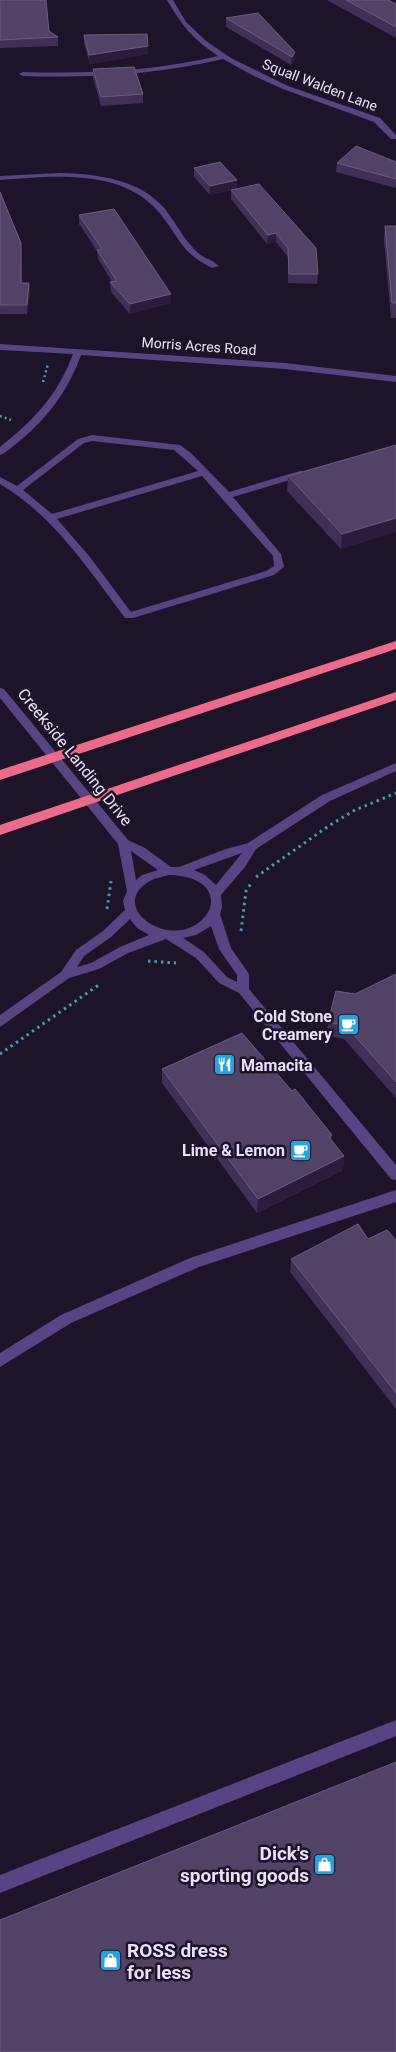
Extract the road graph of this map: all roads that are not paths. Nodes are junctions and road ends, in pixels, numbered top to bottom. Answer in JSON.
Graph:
{"nodes":[{"id":1,"x":170,"y":0,"type":"edge"},
{"id":2,"x":223,"y":57,"type":"junction"},
{"id":3,"x":23,"y":74,"type":"dead end"},
{"id":4,"x":394,"y":137,"type":"dead end"},
{"id":5,"x":0,"y":178,"type":"edge"},
{"id":6,"x":214,"y":266,"type":"dead end"},
{"id":7,"x":0,"y":347,"type":"edge"},
{"id":8,"x":78,"y":352,"type":"junction"},
{"id":9,"x":396,"y":379,"type":"edge"},
{"id":10,"x":0,"y":452,"type":"edge"},
{"id":11,"x":312,"y":470,"type":"edge"},
{"id":12,"x":204,"y":472,"type":"junction"},
{"id":13,"x":0,"y":480,"type":"edge"},
{"id":14,"x":17,"y":490,"type":"junction"},
{"id":15,"x":227,"y":496,"type":"junction"},
{"id":16,"x":52,"y":517,"type":"junction"},
{"id":17,"x":396,"y":644,"type":"edge"},
{"id":18,"x":0,"y":691,"type":"edge"},
{"id":19,"x":396,"y":696,"type":"edge"},
{"id":20,"x":396,"y":768,"type":"edge"},
{"id":21,"x":0,"y":775,"type":"edge"},
{"id":22,"x":0,"y":830,"type":"edge"},
{"id":23,"x":124,"y":843,"type":"junction"},
{"id":24,"x":252,"y":846,"type":"junction"},
{"id":25,"x":168,"y":871,"type":"junction"},
{"id":26,"x":181,"y":871,"type":"junction"},
{"id":27,"x":132,"y":890,"type":"junction"},
{"id":28,"x":216,"y":893,"type":"junction"},
{"id":29,"x":130,"y":912,"type":"junction"},
{"id":30,"x":214,"y":915,"type":"junction"},
{"id":31,"x":166,"y":935,"type":"junction"},
{"id":32,"x":65,"y":975,"type":"junction"},
{"id":33,"x":243,"y":990,"type":"junction"},
{"id":34,"x":0,"y":1022,"type":"edge"},
{"id":35,"x":396,"y":1175,"type":"edge"},
{"id":36,"x":396,"y":1196,"type":"edge"},
{"id":37,"x":0,"y":1361,"type":"edge"},
{"id":38,"x":396,"y":1728,"type":"edge"},
{"id":39,"x":0,"y":1884,"type":"edge"}],
"edges":[{"from":1,"to":2,"type":"street","name":"Squall Walden Lane"},
{"from":2,"to":3,"type":"street"},
{"from":2,"to":4,"type":"street","name":"Squall Walden Lane"},
{"from":5,"to":6,"type":"street"},
{"from":7,"to":8,"type":"street","name":"Morris Acres Road"},
{"from":8,"to":9,"type":"street","name":"Morris Acres Road"},
{"from":8,"to":10,"type":"street"},
{"from":11,"to":15,"type":"street"},
{"from":12,"to":14,"type":"street"},
{"from":12,"to":15,"type":"street"},
{"from":12,"to":16,"type":"street"},
{"from":13,"to":14,"type":"street"},
{"from":14,"to":16,"type":"street"},
{"from":15,"to":16,"type":"street"},
{"from":17,"to":21,"type":"highway"},
{"from":18,"to":23,"type":"street","name":"Creekside Landing Drive"},
{"from":19,"to":22,"type":"highway"},
{"from":20,"to":24,"type":"street"},
{"from":23,"to":25,"type":"street","name":"Creekside Landing Drive"},
{"from":23,"to":27,"type":"street","name":"Creekside Landing Drive"},
{"from":24,"to":26,"type":"street"},
{"from":24,"to":28,"type":"street"},
{"from":25,"to":26,"type":"street"},
{"from":25,"to":27,"type":"street"},
{"from":26,"to":28,"type":"street"},
{"from":27,"to":29,"type":"street"},
{"from":28,"to":30,"type":"street"},
{"from":29,"to":31,"type":"street"},
{"from":29,"to":32,"type":"street"},
{"from":30,"to":31,"type":"street"},
{"from":30,"to":33,"type":"street"},
{"from":31,"to":32,"type":"street"},
{"from":31,"to":33,"type":"street"},
{"from":32,"to":34,"type":"street"},
{"from":33,"to":35,"type":"street"},
{"from":36,"to":37,"type":"street"},
{"from":38,"to":39,"type":"street"}]}
